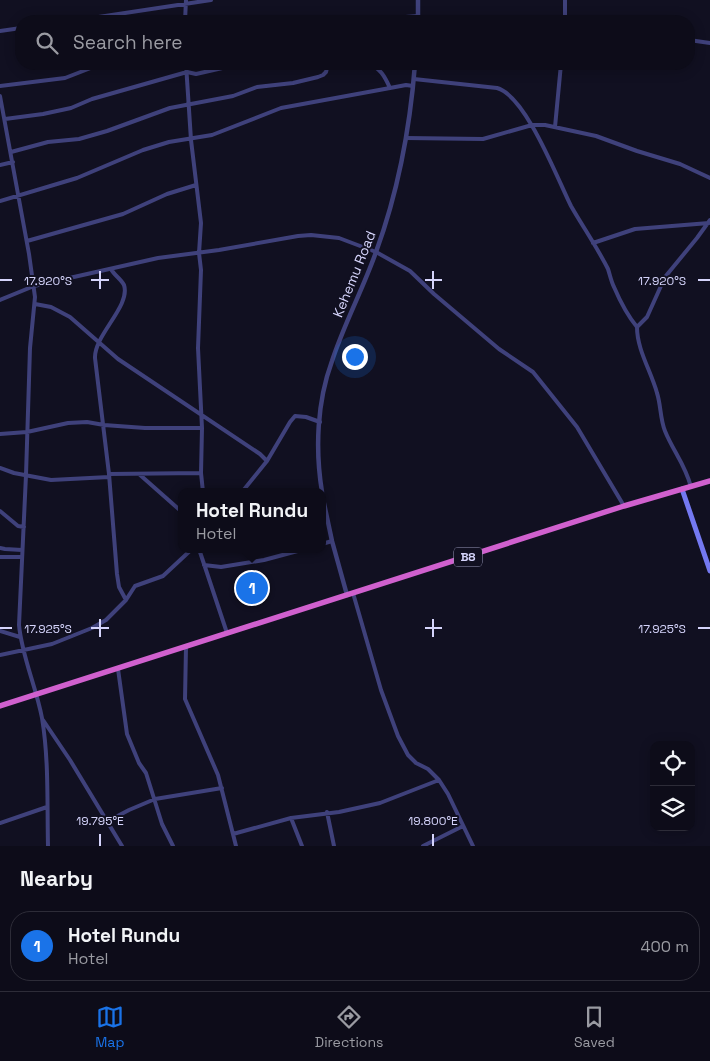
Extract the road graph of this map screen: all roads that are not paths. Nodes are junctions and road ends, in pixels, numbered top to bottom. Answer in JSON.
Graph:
{"nodes":[{"id":1,"x":211,"y":0,"type":"edge"},
{"id":2,"x":418,"y":0,"type":"edge"},
{"id":3,"x":565,"y":0,"type":"edge"},
{"id":4,"x":186,"y":2,"type":"edge"},
{"id":5,"x":108,"y":15,"type":"edge"},
{"id":6,"x":186,"y":15,"type":"edge"},
{"id":7,"x":418,"y":15,"type":"edge"},
{"id":8,"x":564,"y":15,"type":"edge"},
{"id":9,"x":15,"y":29,"type":"edge"},
{"id":10,"x":0,"y":31,"type":"edge"},
{"id":11,"x":695,"y":41,"type":"edge"},
{"id":12,"x":710,"y":43,"type":"edge"},
{"id":13,"x":86,"y":70,"type":"edge"},
{"id":14,"x":214,"y":70,"type":"edge"},
{"id":15,"x":326,"y":70,"type":"edge"},
{"id":16,"x":380,"y":70,"type":"edge"},
{"id":17,"x":415,"y":70,"type":"edge"},
{"id":18,"x":561,"y":70,"type":"edge"},
{"id":19,"x":186,"y":72,"type":"junction"},
{"id":20,"x":414,"y":79,"type":"junction"},
{"id":21,"x":0,"y":86,"type":"edge"},
{"id":22,"x":413,"y":86,"type":"junction"},
{"id":23,"x":390,"y":88,"type":"junction"},
{"id":24,"x":0,"y":96,"type":"edge"},
{"id":25,"x":189,"y":105,"type":"junction"},
{"id":26,"x":5,"y":118,"type":"junction"},
{"id":27,"x":532,"y":125,"type":"junction"},
{"id":28,"x":555,"y":127,"type":"junction"},
{"id":29,"x":406,"y":138,"type":"junction"},
{"id":30,"x":190,"y":140,"type":"junction"},
{"id":31,"x":11,"y":152,"type":"junction"},
{"id":32,"x":13,"y":162,"type":"junction"},
{"id":33,"x":0,"y":165,"type":"edge"},
{"id":34,"x":710,"y":178,"type":"edge"},
{"id":35,"x":196,"y":184,"type":"junction"},
{"id":36,"x":19,"y":196,"type":"junction"},
{"id":37,"x":0,"y":201,"type":"edge"},
{"id":38,"x":709,"y":222,"type":"edge"},
{"id":39,"x":27,"y":241,"type":"junction"},
{"id":40,"x":593,"y":243,"type":"junction"},
{"id":41,"x":376,"y":252,"type":"junction"},
{"id":42,"x":199,"y":253,"type":"junction"},
{"id":43,"x":111,"y":269,"type":"junction"},
{"id":44,"x":34,"y":286,"type":"junction"},
{"id":45,"x":0,"y":300,"type":"edge"},
{"id":46,"x":35,"y":304,"type":"junction"},
{"id":47,"x":637,"y":326,"type":"junction"},
{"id":48,"x":98,"y":342,"type":"junction"},
{"id":49,"x":201,"y":413,"type":"junction"},
{"id":50,"x":320,"y":422,"type":"junction"},
{"id":51,"x":104,"y":425,"type":"junction"},
{"id":52,"x":202,"y":428,"type":"junction"},
{"id":53,"x":27,"y":432,"type":"junction"},
{"id":54,"x":0,"y":434,"type":"edge"},
{"id":55,"x":267,"y":461,"type":"junction"},
{"id":56,"x":0,"y":468,"type":"edge"},
{"id":57,"x":201,"y":473,"type":"junction"},
{"id":58,"x":138,"y":474,"type":"junction"},
{"id":59,"x":26,"y":475,"type":"junction"},
{"id":60,"x":109,"y":475,"type":"junction"},
{"id":61,"x":710,"y":480,"type":"edge"},
{"id":62,"x":691,"y":487,"type":"junction"},
{"id":63,"x":203,"y":488,"type":"edge"},
{"id":64,"x":245,"y":488,"type":"edge"},
{"id":65,"x":322,"y":488,"type":"edge"},
{"id":66,"x":682,"y":489,"type":"junction"},
{"id":67,"x":624,"y":506,"type":"junction"},
{"id":68,"x":178,"y":509,"type":"edge"},
{"id":69,"x":0,"y":511,"type":"edge"},
{"id":70,"x":326,"y":512,"type":"edge"},
{"id":71,"x":24,"y":527,"type":"junction"},
{"id":72,"x":332,"y":541,"type":"junction"},
{"id":73,"x":326,"y":543,"type":"edge"},
{"id":74,"x":0,"y":548,"type":"edge"},
{"id":75,"x":22,"y":550,"type":"junction"},
{"id":76,"x":188,"y":553,"type":"edge"},
{"id":77,"x":200,"y":553,"type":"edge"},
{"id":78,"x":290,"y":553,"type":"edge"},
{"id":79,"x":0,"y":557,"type":"edge"},
{"id":80,"x":22,"y":557,"type":"junction"},
{"id":81,"x":204,"y":565,"type":"junction"},
{"id":82,"x":710,"y":571,"type":"edge"},
{"id":83,"x":350,"y":594,"type":"junction"},
{"id":84,"x":126,"y":600,"type":"junction"},
{"id":85,"x":0,"y":631,"type":"edge"},
{"id":86,"x":227,"y":633,"type":"junction"},
{"id":87,"x":20,"y":637,"type":"junction"},
{"id":88,"x":186,"y":647,"type":"junction"},
{"id":89,"x":22,"y":650,"type":"junction"},
{"id":90,"x":0,"y":655,"type":"edge"},
{"id":91,"x":118,"y":669,"type":"junction"},
{"id":92,"x":36,"y":696,"type":"junction"},
{"id":93,"x":0,"y":706,"type":"edge"},
{"id":94,"x":42,"y":718,"type":"junction"},
{"id":95,"x":439,"y":780,"type":"junction"},
{"id":96,"x":222,"y":788,"type":"junction"},
{"id":97,"x":155,"y":799,"type":"junction"},
{"id":98,"x":47,"y":807,"type":"junction"},
{"id":99,"x":327,"y":812,"type":"junction"},
{"id":100,"x":291,"y":818,"type":"junction"},
{"id":101,"x":0,"y":822,"type":"edge"},
{"id":102,"x":108,"y":822,"type":"junction"},
{"id":103,"x":463,"y":826,"type":"junction"},
{"id":104,"x":233,"y":834,"type":"junction"},
{"id":105,"x":48,"y":846,"type":"edge"},
{"id":106,"x":122,"y":846,"type":"edge"},
{"id":107,"x":173,"y":846,"type":"edge"},
{"id":108,"x":236,"y":846,"type":"edge"},
{"id":109,"x":302,"y":846,"type":"edge"},
{"id":110,"x":334,"y":846,"type":"edge"},
{"id":111,"x":422,"y":846,"type":"edge"},
{"id":112,"x":473,"y":846,"type":"edge"}],
"edges":[{"from":1,"to":4,"type":"street"},
{"from":2,"to":7,"type":"street"},
{"from":3,"to":8,"type":"street"},
{"from":4,"to":5,"type":"street"},
{"from":4,"to":6,"type":"street"},
{"from":9,"to":10,"type":"street"},
{"from":11,"to":12,"type":"street"},
{"from":13,"to":21,"type":"street"},
{"from":14,"to":19,"type":"street"},
{"from":15,"to":25,"type":"street"},
{"from":16,"to":23,"type":"street"},
{"from":17,"to":20,"type":"street","name":"Kehemu Road"},
{"from":18,"to":28,"type":"street"},
{"from":19,"to":25,"type":"street"},
{"from":19,"to":26,"type":"street"},
{"from":20,"to":22,"type":"street","name":"Kehemu Road"},
{"from":20,"to":27,"type":"street"},
{"from":22,"to":23,"type":"street"},
{"from":22,"to":29,"type":"street","name":"Kehemu Road"},
{"from":23,"to":30,"type":"street"},
{"from":24,"to":26,"type":"street"},
{"from":25,"to":30,"type":"street"},
{"from":25,"to":31,"type":"street"},
{"from":26,"to":31,"type":"street"},
{"from":27,"to":28,"type":"street"},
{"from":27,"to":29,"type":"street"},
{"from":27,"to":40,"type":"street"},
{"from":28,"to":34,"type":"street"},
{"from":29,"to":41,"type":"street","name":"Kehemu Road"},
{"from":30,"to":35,"type":"street"},
{"from":30,"to":36,"type":"street"},
{"from":31,"to":32,"type":"street"},
{"from":32,"to":33,"type":"street"},
{"from":32,"to":36,"type":"street"},
{"from":35,"to":39,"type":"street"},
{"from":35,"to":42,"type":"street"},
{"from":36,"to":37,"type":"street"},
{"from":36,"to":39,"type":"street"},
{"from":38,"to":40,"type":"street"},
{"from":38,"to":47,"type":"street"},
{"from":39,"to":44,"type":"street"},
{"from":40,"to":47,"type":"street"},
{"from":41,"to":42,"type":"street"},
{"from":41,"to":50,"type":"street","name":"Kehemu Road"},
{"from":41,"to":67,"type":"street"},
{"from":42,"to":43,"type":"street"},
{"from":42,"to":49,"type":"street"},
{"from":43,"to":44,"type":"street"},
{"from":43,"to":48,"type":"street"},
{"from":44,"to":45,"type":"street"},
{"from":44,"to":46,"type":"street"},
{"from":46,"to":48,"type":"street"},
{"from":46,"to":53,"type":"street"},
{"from":47,"to":62,"type":"street"},
{"from":48,"to":49,"type":"street"},
{"from":48,"to":51,"type":"street"},
{"from":49,"to":52,"type":"street"},
{"from":49,"to":55,"type":"street"},
{"from":50,"to":55,"type":"street"},
{"from":50,"to":65,"type":"street","name":"Kehemu Road"},
{"from":51,"to":52,"type":"street"},
{"from":51,"to":53,"type":"street"},
{"from":51,"to":60,"type":"street"},
{"from":52,"to":57,"type":"street"},
{"from":53,"to":54,"type":"street"},
{"from":53,"to":59,"type":"street"},
{"from":55,"to":64,"type":"street"},
{"from":56,"to":59,"type":"street"},
{"from":57,"to":58,"type":"street"},
{"from":57,"to":63,"type":"street"},
{"from":58,"to":60,"type":"street"},
{"from":58,"to":68,"type":"street"},
{"from":59,"to":60,"type":"street"},
{"from":59,"to":71,"type":"street"},
{"from":60,"to":84,"type":"street"},
{"from":61,"to":62,"type":"highway","number":"B8"},
{"from":62,"to":66,"type":"highway","number":"B8"},
{"from":66,"to":67,"type":"highway","number":"B8"},
{"from":66,"to":82,"type":"main road"},
{"from":67,"to":83,"type":"highway","number":"B8"},
{"from":69,"to":71,"type":"street"},
{"from":70,"to":72,"type":"street","name":"Kehemu Road"},
{"from":71,"to":75,"type":"street"},
{"from":72,"to":73,"type":"street"},
{"from":72,"to":83,"type":"street","name":"Kehemu Road"},
{"from":74,"to":75,"type":"street"},
{"from":75,"to":80,"type":"street"},
{"from":76,"to":84,"type":"street"},
{"from":77,"to":81,"type":"street"},
{"from":78,"to":81,"type":"street"},
{"from":79,"to":80,"type":"street"},
{"from":80,"to":87,"type":"street"},
{"from":81,"to":86,"type":"street"},
{"from":83,"to":86,"type":"highway","number":"B8"},
{"from":83,"to":95,"type":"street"},
{"from":84,"to":89,"type":"street"},
{"from":85,"to":87,"type":"street"},
{"from":86,"to":88,"type":"highway","number":"B8"},
{"from":87,"to":89,"type":"street"},
{"from":88,"to":91,"type":"highway","number":"B8"},
{"from":88,"to":96,"type":"street"},
{"from":89,"to":90,"type":"street"},
{"from":89,"to":92,"type":"street"},
{"from":91,"to":92,"type":"highway","number":"B8"},
{"from":91,"to":97,"type":"street"},
{"from":92,"to":93,"type":"highway","number":"B8"},
{"from":92,"to":94,"type":"street"},
{"from":94,"to":98,"type":"street"},
{"from":94,"to":102,"type":"street"},
{"from":95,"to":99,"type":"street"},
{"from":95,"to":103,"type":"street"},
{"from":96,"to":97,"type":"street"},
{"from":96,"to":104,"type":"street"},
{"from":97,"to":102,"type":"street"},
{"from":97,"to":107,"type":"street"},
{"from":98,"to":101,"type":"street"},
{"from":98,"to":105,"type":"street"},
{"from":99,"to":100,"type":"street"},
{"from":99,"to":110,"type":"street"},
{"from":100,"to":104,"type":"street"},
{"from":100,"to":109,"type":"street"},
{"from":102,"to":106,"type":"street"},
{"from":103,"to":111,"type":"street"},
{"from":103,"to":112,"type":"street"},
{"from":104,"to":108,"type":"street"}]}
